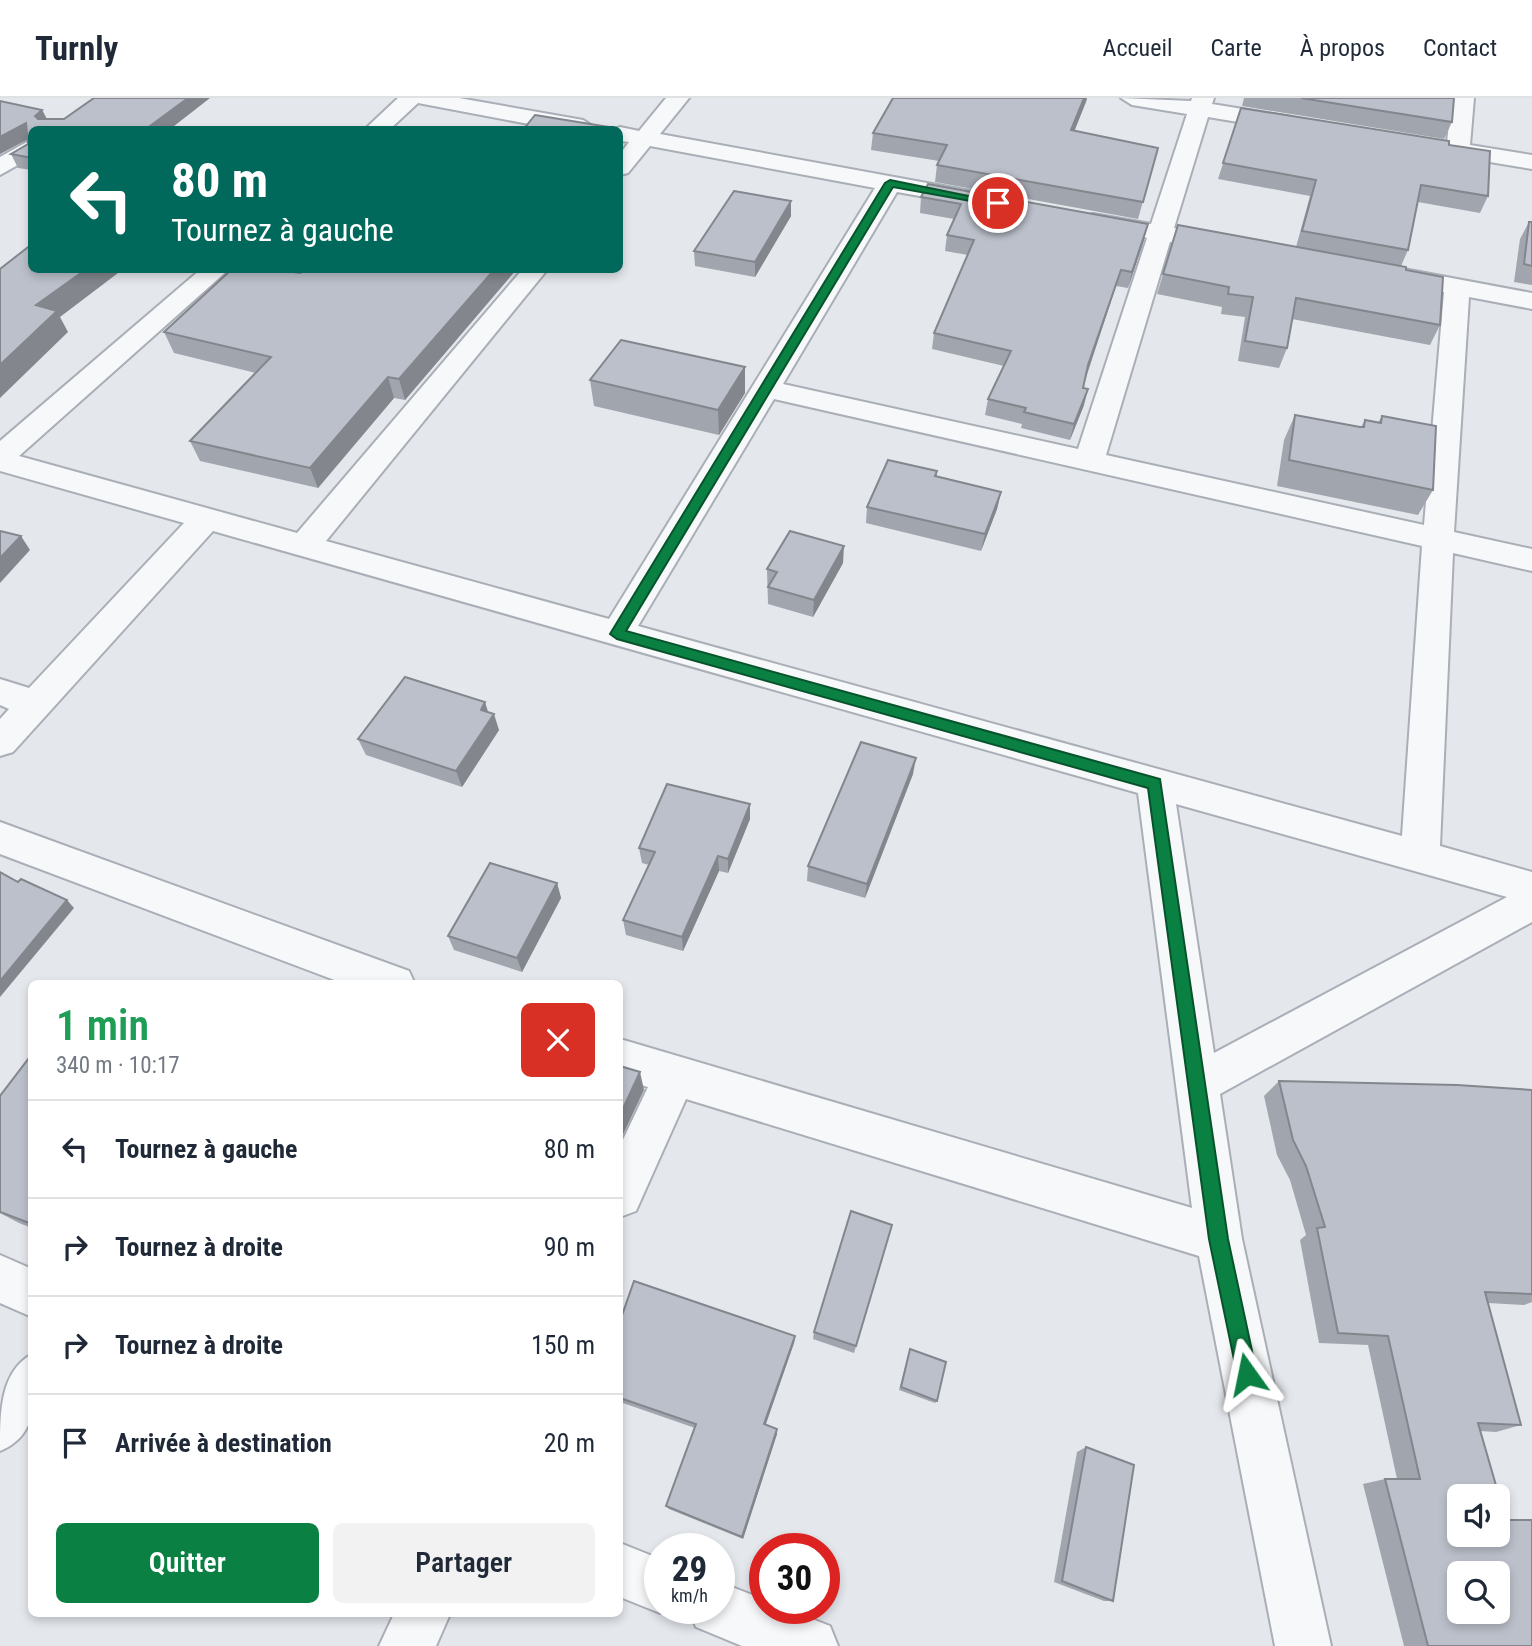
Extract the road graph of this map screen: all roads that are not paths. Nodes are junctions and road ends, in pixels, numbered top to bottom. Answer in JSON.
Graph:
{"nodes":[{"id":1,"x":411,"y":98,"type":"edge"},
{"id":2,"x":423,"y":98,"type":"edge"},
{"id":3,"x":678,"y":98,"type":"edge"},
{"id":4,"x":1132,"y":98,"type":"edge"},
{"id":5,"x":1463,"y":98,"type":"edge"},
{"id":6,"x":1202,"y":104,"type":"edge"},
{"id":7,"x":380,"y":126,"type":"edge"},
{"id":8,"x":574,"y":126,"type":"edge"},
{"id":9,"x":1308,"y":127,"type":"edge"},
{"id":10,"x":623,"y":134,"type":"edge"},
{"id":11,"x":644,"y":138,"type":"junction"},
{"id":12,"x":1417,"y":144,"type":"edge"},
{"id":13,"x":28,"y":149,"type":"edge"},
{"id":14,"x":1458,"y":150,"type":"junction"},
{"id":15,"x":1532,"y":162,"type":"edge"},
{"id":16,"x":623,"y":164,"type":"edge"},
{"id":17,"x":0,"y":168,"type":"edge"},
{"id":18,"x":890,"y":183,"type":"junction"},
{"id":19,"x":998,"y":203,"type":"edge"},
{"id":20,"x":1065,"y":215,"type":"edge"},
{"id":21,"x":1160,"y":233,"type":"junction"},
{"id":22,"x":1254,"y":250,"type":"edge"},
{"id":23,"x":1376,"y":272,"type":"edge"},
{"id":24,"x":212,"y":273,"type":"edge"},
{"id":25,"x":532,"y":273,"type":"edge"},
{"id":26,"x":1457,"y":287,"type":"junction"},
{"id":27,"x":1532,"y":300,"type":"edge"},
{"id":28,"x":764,"y":388,"type":"junction"},
{"id":29,"x":0,"y":459,"type":"edge"},
{"id":30,"x":1089,"y":461,"type":"junction"},
{"id":31,"x":206,"y":519,"type":"junction"},
{"id":32,"x":1438,"y":539,"type":"junction"},
{"id":33,"x":303,"y":546,"type":"junction"},
{"id":34,"x":1532,"y":561,"type":"edge"},
{"id":35,"x":617,"y":634,"type":"junction"},
{"id":36,"x":0,"y":692,"type":"edge"},
{"id":37,"x":35,"y":704,"type":"junction"},
{"id":38,"x":0,"y":742,"type":"edge"},
{"id":39,"x":1155,"y":783,"type":"junction"},
{"id":40,"x":0,"y":838,"type":"edge"},
{"id":41,"x":1420,"y":858,"type":"junction"},
{"id":42,"x":1532,"y":888,"type":"edge"},
{"id":43,"x":1532,"y":903,"type":"edge"},
{"id":44,"x":308,"y":970,"type":"edge"},
{"id":45,"x":370,"y":980,"type":"edge"},
{"id":46,"x":623,"y":1060,"type":"edge"},
{"id":47,"x":674,"y":1078,"type":"junction"},
{"id":48,"x":1197,"y":1084,"type":"junction"},
{"id":49,"x":623,"y":1188,"type":"edge"},
{"id":50,"x":1219,"y":1239,"type":"junction"},
{"id":51,"x":0,"y":1279,"type":"edge"},
{"id":52,"x":28,"y":1291,"type":"edge"},
{"id":53,"x":28,"y":1385,"type":"edge"},
{"id":54,"x":0,"y":1426,"type":"edge"},
{"id":55,"x":623,"y":1571,"type":"edge"},
{"id":56,"x":644,"y":1580,"type":"edge"},
{"id":57,"x":735,"y":1616,"type":"edge"},
{"id":58,"x":422,"y":1617,"type":"edge"},
{"id":59,"x":407,"y":1646,"type":"edge"},
{"id":60,"x":810,"y":1646,"type":"edge"},
{"id":61,"x":1303,"y":1646,"type":"edge"}],
"edges":[{"from":1,"to":7,"type":"street"},
{"from":2,"to":8,"type":"street"},
{"from":3,"to":11,"type":"street"},
{"from":4,"to":6,"type":"street"},
{"from":5,"to":14,"type":"street"},
{"from":6,"to":9,"type":"street"},
{"from":6,"to":21,"type":"street"},
{"from":10,"to":11,"type":"street"},
{"from":11,"to":16,"type":"street"},
{"from":11,"to":18,"type":"street"},
{"from":12,"to":14,"type":"street"},
{"from":13,"to":17,"type":"street"},
{"from":14,"to":15,"type":"street"},
{"from":18,"to":19,"type":"street"},
{"from":18,"to":28,"type":"street"},
{"from":20,"to":21,"type":"street"},
{"from":21,"to":22,"type":"street"},
{"from":21,"to":30,"type":"street"},
{"from":23,"to":26,"type":"street"},
{"from":24,"to":29,"type":"street"},
{"from":25,"to":33,"type":"street"},
{"from":26,"to":27,"type":"street"},
{"from":26,"to":32,"type":"street"},
{"from":28,"to":30,"type":"street"},
{"from":28,"to":35,"type":"street"},
{"from":29,"to":31,"type":"street"},
{"from":30,"to":32,"type":"street"},
{"from":31,"to":33,"type":"street"},
{"from":31,"to":37,"type":"street"},
{"from":32,"to":34,"type":"street"},
{"from":32,"to":41,"type":"street"},
{"from":33,"to":35,"type":"street"},
{"from":35,"to":39,"type":"street"},
{"from":36,"to":37,"type":"street"},
{"from":37,"to":38,"type":"street"},
{"from":39,"to":41,"type":"street"},
{"from":39,"to":48,"type":"street"},
{"from":40,"to":44,"type":"street"},
{"from":41,"to":42,"type":"street"},
{"from":43,"to":48,"type":"street"},
{"from":44,"to":45,"type":"street"},
{"from":46,"to":47,"type":"street"},
{"from":47,"to":49,"type":"street"},
{"from":47,"to":50,"type":"street"},
{"from":48,"to":50,"type":"street"},
{"from":50,"to":61,"type":"street"},
{"from":51,"to":52,"type":"street"},
{"from":53,"to":54,"type":"street"},
{"from":55,"to":56,"type":"street"},
{"from":57,"to":60,"type":"street"},
{"from":58,"to":59,"type":"street"}]}
